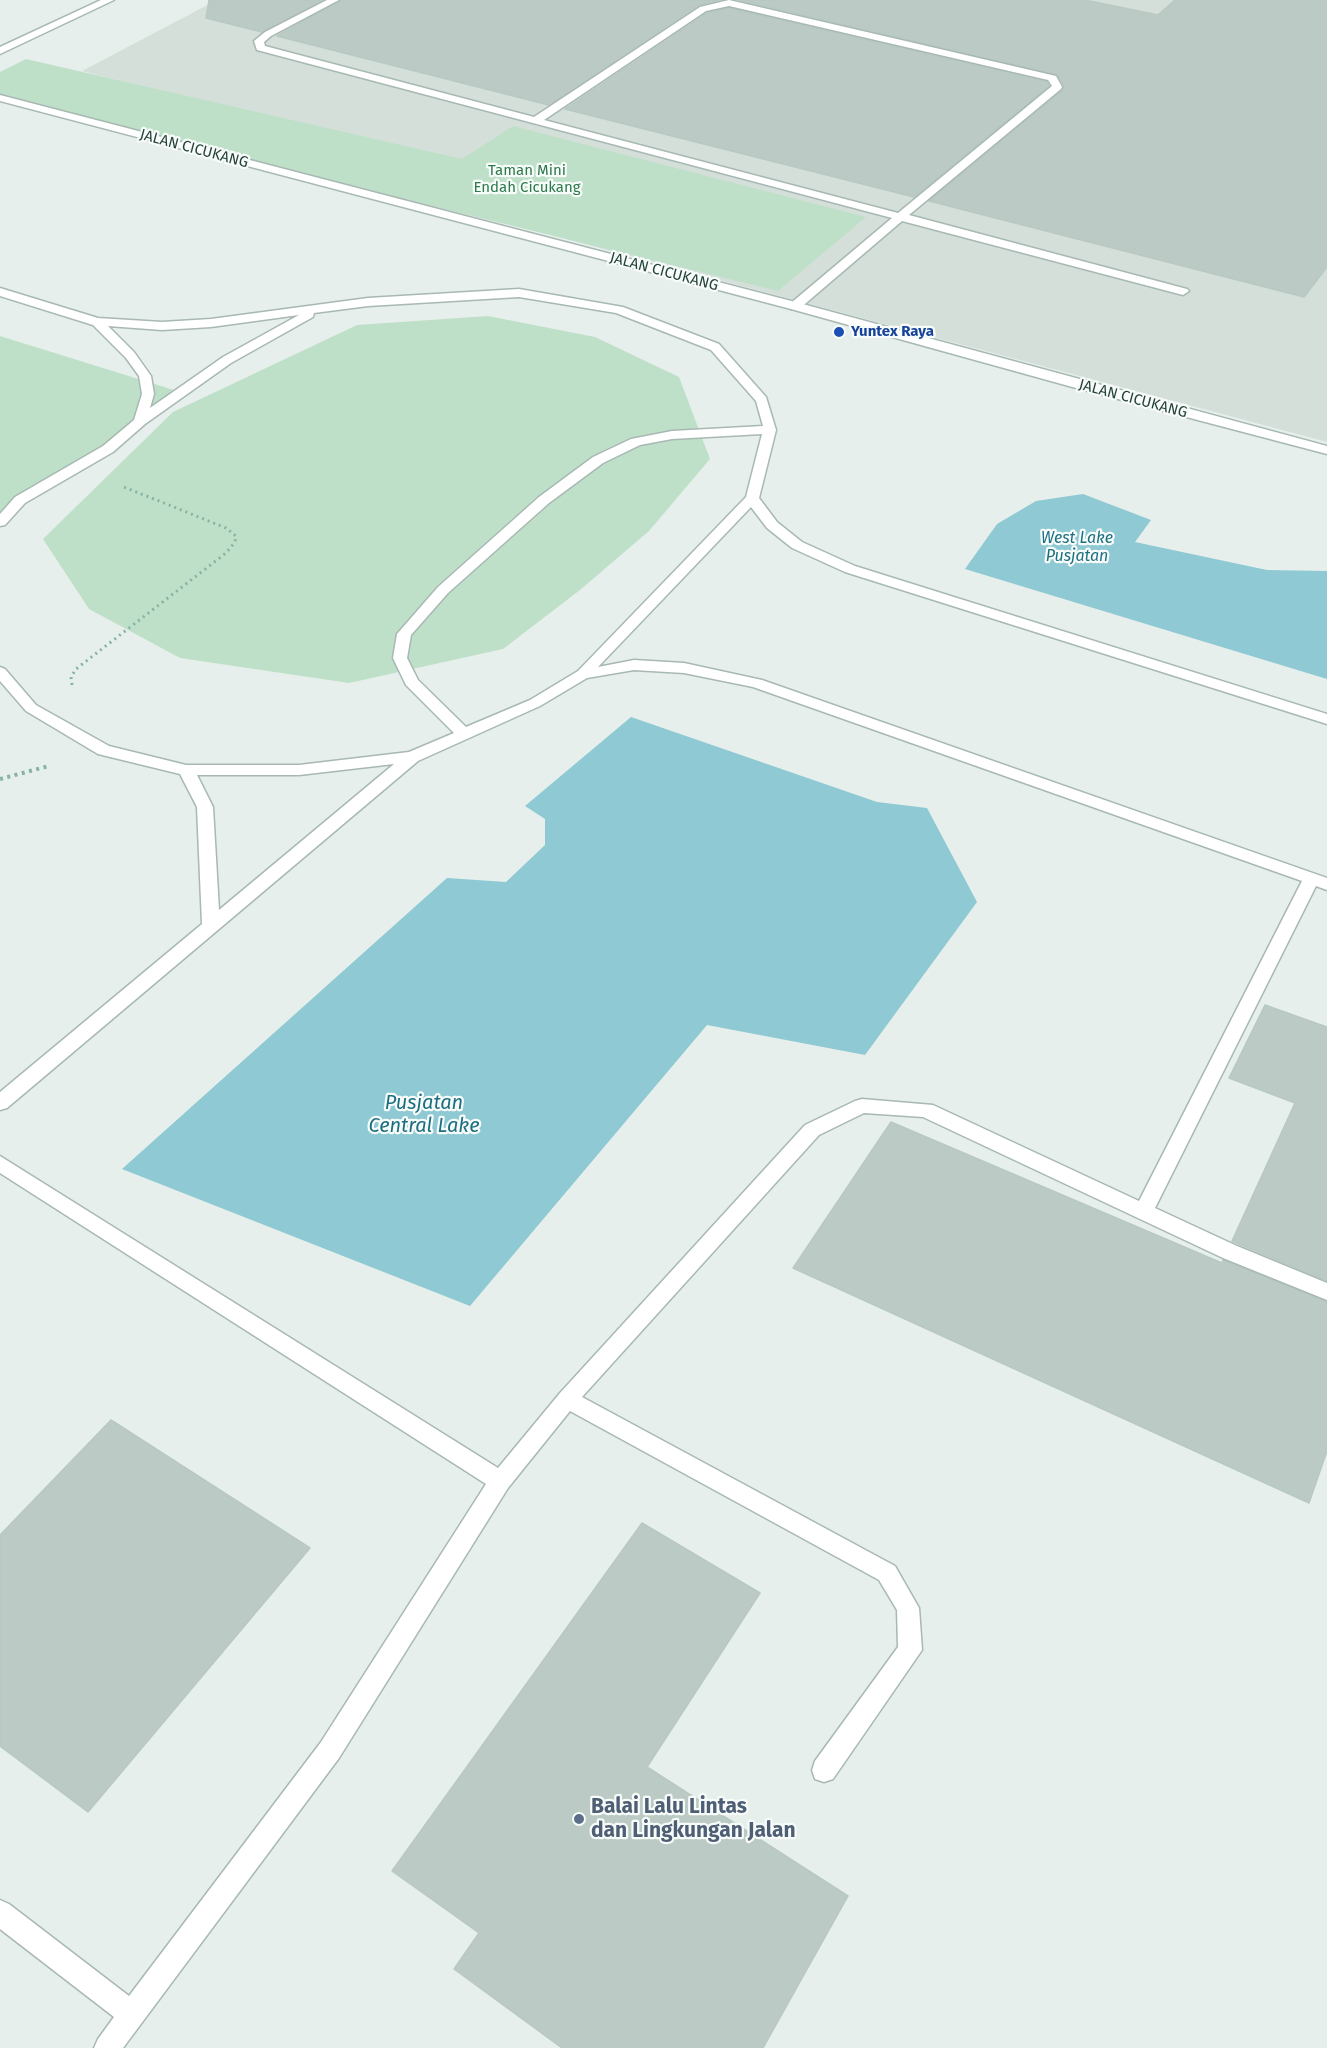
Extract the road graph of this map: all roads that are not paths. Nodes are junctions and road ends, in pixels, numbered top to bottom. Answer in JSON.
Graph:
{"nodes":[{"id":1,"x":109,"y":0,"type":"edge"},
{"id":2,"x":334,"y":0,"type":"edge"},
{"id":3,"x":0,"y":51,"type":"edge"},
{"id":4,"x":0,"y":98,"type":"edge"},
{"id":5,"x":537,"y":120,"type":"junction"},
{"id":6,"x":900,"y":218,"type":"junction"},
{"id":7,"x":1184,"y":291,"type":"dead end"},
{"id":8,"x":0,"y":292,"type":"edge"},
{"id":9,"x":795,"y":306,"type":"junction"},
{"id":10,"x":319,"y":309,"type":"junction"},
{"id":11,"x":97,"y":322,"type":"junction"},
{"id":12,"x":141,"y":421,"type":"junction"},
{"id":13,"x":770,"y":430,"type":"junction"},
{"id":14,"x":1327,"y":450,"type":"edge"},
{"id":15,"x":752,"y":498,"type":"junction"},
{"id":16,"x":20,"y":500,"type":"junction"},
{"id":17,"x":0,"y":510,"type":"edge"},
{"id":18,"x":0,"y":522,"type":"edge"},
{"id":19,"x":0,"y":672,"type":"edge"},
{"id":20,"x":583,"y":674,"type":"junction"},
{"id":21,"x":1327,"y":719,"type":"edge"},
{"id":22,"x":464,"y":734,"type":"junction"},
{"id":23,"x":412,"y":757,"type":"junction"},
{"id":24,"x":186,"y":770,"type":"junction"},
{"id":25,"x":1319,"y":881,"type":"edge"},
{"id":26,"x":211,"y":926,"type":"junction"},
{"id":27,"x":0,"y":1103,"type":"edge"},
{"id":28,"x":0,"y":1163,"type":"edge"},
{"id":29,"x":1143,"y":1211,"type":"junction"},
{"id":30,"x":1327,"y":1292,"type":"edge"},
{"id":31,"x":567,"y":1399,"type":"junction"},
{"id":32,"x":500,"y":1481,"type":"junction"},
{"id":33,"x":824,"y":1770,"type":"dead end"},
{"id":34,"x":0,"y":1913,"type":"edge"},
{"id":35,"x":131,"y":2014,"type":"junction"},
{"id":36,"x":107,"y":2048,"type":"edge"}],
"edges":[{"from":1,"to":3,"type":"street"},
{"from":2,"to":5,"type":"street"},
{"from":4,"to":9,"type":"street","name":"JALAN CICUKANG"},
{"from":5,"to":6,"type":"street"},
{"from":5,"to":6,"type":"street"},
{"from":6,"to":7,"type":"street"},
{"from":6,"to":9,"type":"street"},
{"from":8,"to":11,"type":"street"},
{"from":9,"to":14,"type":"street","name":"JALAN CICUKANG"},
{"from":10,"to":11,"type":"street"},
{"from":10,"to":12,"type":"street"},
{"from":10,"to":13,"type":"street"},
{"from":11,"to":12,"type":"street"},
{"from":12,"to":16,"type":"street"},
{"from":13,"to":15,"type":"street"},
{"from":13,"to":22,"type":"street"},
{"from":15,"to":20,"type":"street"},
{"from":15,"to":21,"type":"street"},
{"from":16,"to":17,"type":"street"},
{"from":16,"to":18,"type":"street"},
{"from":19,"to":24,"type":"street"},
{"from":20,"to":22,"type":"street"},
{"from":20,"to":25,"type":"street"},
{"from":22,"to":23,"type":"street"},
{"from":23,"to":24,"type":"street"},
{"from":23,"to":26,"type":"street"},
{"from":24,"to":26,"type":"street"},
{"from":25,"to":29,"type":"street"},
{"from":26,"to":27,"type":"street"},
{"from":28,"to":32,"type":"street"},
{"from":29,"to":30,"type":"street"},
{"from":29,"to":31,"type":"street"},
{"from":31,"to":32,"type":"street"},
{"from":31,"to":33,"type":"street"},
{"from":32,"to":35,"type":"street"},
{"from":34,"to":35,"type":"street"},
{"from":35,"to":36,"type":"street"}]}
